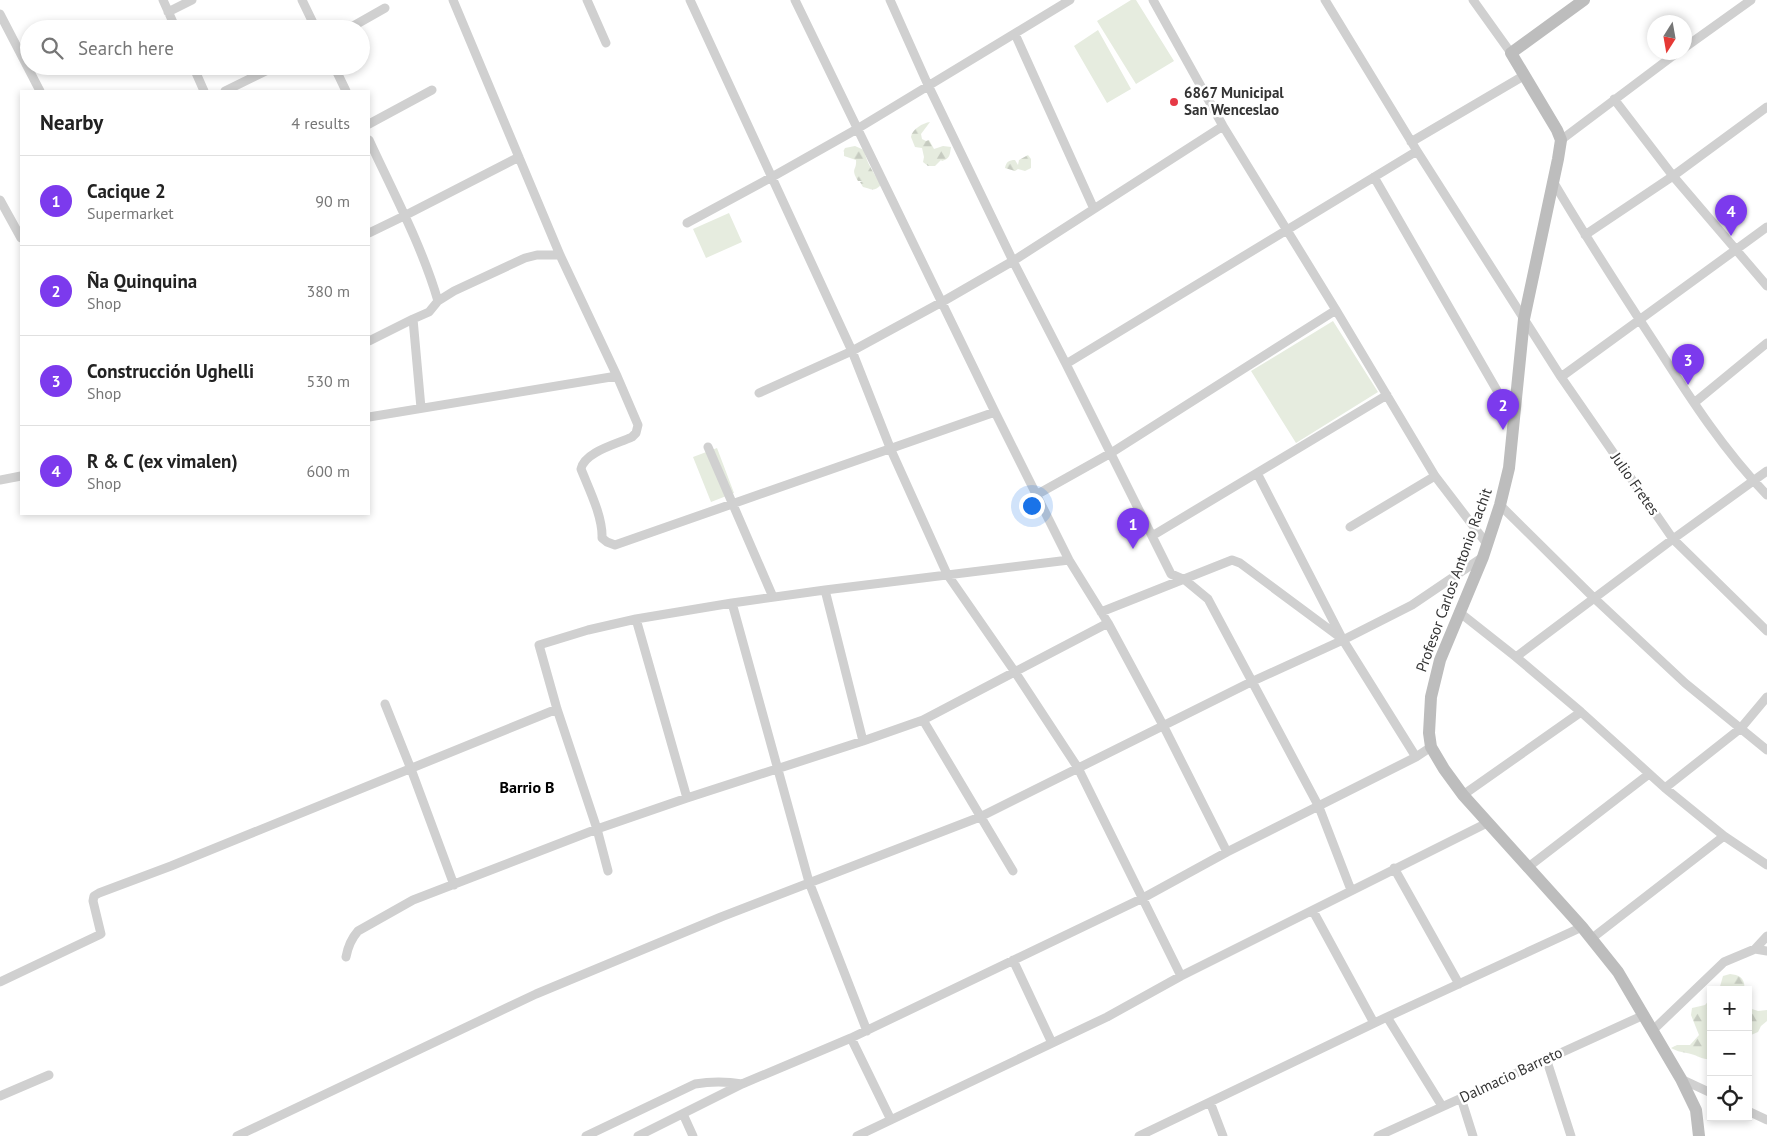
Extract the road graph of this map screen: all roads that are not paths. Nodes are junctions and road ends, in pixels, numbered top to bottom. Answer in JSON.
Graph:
{"nodes":[{"id":1,"x":163,"y":0,"type":"edge"},
{"id":2,"x":192,"y":0,"type":"edge"},
{"id":3,"x":302,"y":0,"type":"edge"},
{"id":4,"x":453,"y":0,"type":"edge"},
{"id":5,"x":587,"y":0,"type":"edge"},
{"id":6,"x":690,"y":0,"type":"edge"},
{"id":7,"x":795,"y":0,"type":"edge"},
{"id":8,"x":890,"y":0,"type":"edge"},
{"id":9,"x":1070,"y":0,"type":"edge"},
{"id":10,"x":1153,"y":0,"type":"edge"},
{"id":11,"x":1325,"y":0,"type":"edge"},
{"id":12,"x":1473,"y":0,"type":"edge"},
{"id":13,"x":1584,"y":0,"type":"edge"},
{"id":14,"x":1751,"y":0,"type":"edge"},
{"id":15,"x":385,"y":8,"type":"dead end"},
{"id":16,"x":168,"y":12,"type":"junction"},
{"id":17,"x":0,"y":14,"type":"edge"},
{"id":18,"x":172,"y":20,"type":"edge"},
{"id":19,"x":312,"y":20,"type":"edge"},
{"id":20,"x":364,"y":20,"type":"edge"},
{"id":21,"x":1015,"y":34,"type":"junction"},
{"id":22,"x":1692,"y":42,"type":"edge"},
{"id":23,"x":606,"y":43,"type":"dead end"},
{"id":24,"x":20,"y":52,"type":"edge"},
{"id":25,"x":1511,"y":54,"type":"junction"},
{"id":26,"x":1667,"y":60,"type":"edge"},
{"id":27,"x":32,"y":75,"type":"edge"},
{"id":28,"x":197,"y":75,"type":"edge"},
{"id":29,"x":258,"y":75,"type":"edge"},
{"id":30,"x":338,"y":75,"type":"edge"},
{"id":31,"x":1525,"y":75,"type":"junction"},
{"id":32,"x":928,"y":85,"type":"junction"},
{"id":33,"x":39,"y":90,"type":"edge"},
{"id":34,"x":204,"y":90,"type":"edge"},
{"id":35,"x":227,"y":90,"type":"edge"},
{"id":36,"x":346,"y":90,"type":"edge"},
{"id":37,"x":432,"y":90,"type":"dead end"},
{"id":38,"x":1614,"y":99,"type":"junction"},
{"id":39,"x":1767,"y":107,"type":"edge"},
{"id":40,"x":370,"y":123,"type":"edge"},
{"id":41,"x":1223,"y":126,"type":"junction"},
{"id":42,"x":856,"y":129,"type":"junction"},
{"id":43,"x":1561,"y":140,"type":"junction"},
{"id":44,"x":370,"y":142,"type":"edge"},
{"id":45,"x":1411,"y":142,"type":"junction"},
{"id":46,"x":1417,"y":151,"type":"junction"},
{"id":47,"x":519,"y":157,"type":"junction"},
{"id":48,"x":1673,"y":176,"type":"junction"},
{"id":49,"x":772,"y":177,"type":"junction"},
{"id":50,"x":1374,"y":177,"type":"junction"},
{"id":51,"x":1554,"y":183,"type":"junction"},
{"id":52,"x":0,"y":200,"type":"edge"},
{"id":53,"x":1094,"y":209,"type":"junction"},
{"id":54,"x":404,"y":216,"type":"junction"},
{"id":55,"x":687,"y":223,"type":"dead end"},
{"id":56,"x":1767,"y":227,"type":"edge"},
{"id":57,"x":1287,"y":230,"type":"junction"},
{"id":58,"x":370,"y":233,"type":"edge"},
{"id":59,"x":1585,"y":235,"type":"junction"},
{"id":60,"x":20,"y":236,"type":"edge"},
{"id":61,"x":1736,"y":250,"type":"junction"},
{"id":62,"x":560,"y":255,"type":"junction"},
{"id":63,"x":1013,"y":262,"type":"junction"},
{"id":64,"x":1767,"y":286,"type":"edge"},
{"id":65,"x":438,"y":301,"type":"junction"},
{"id":66,"x":942,"y":302,"type":"junction"},
{"id":67,"x":1336,"y":310,"type":"junction"},
{"id":68,"x":1524,"y":319,"type":"junction"},
{"id":69,"x":1639,"y":319,"type":"junction"},
{"id":70,"x":413,"y":320,"type":"junction"},
{"id":71,"x":370,"y":340,"type":"edge"},
{"id":72,"x":1767,"y":344,"type":"edge"},
{"id":73,"x":852,"y":350,"type":"junction"},
{"id":74,"x":1066,"y":364,"type":"junction"},
{"id":75,"x":616,"y":376,"type":"junction"},
{"id":76,"x":1561,"y":377,"type":"junction"},
{"id":77,"x":759,"y":394,"type":"dead end"},
{"id":78,"x":1387,"y":395,"type":"junction"},
{"id":79,"x":1694,"y":403,"type":"junction"},
{"id":80,"x":421,"y":408,"type":"junction"},
{"id":81,"x":995,"y":412,"type":"junction"},
{"id":82,"x":370,"y":417,"type":"edge"},
{"id":83,"x":1515,"y":423,"type":"junction"},
{"id":84,"x":708,"y":447,"type":"dead end"},
{"id":85,"x":891,"y":450,"type":"junction"},
{"id":86,"x":1111,"y":453,"type":"junction"},
{"id":87,"x":1767,"y":471,"type":"edge"},
{"id":88,"x":1257,"y":473,"type":"junction"},
{"id":89,"x":20,"y":476,"type":"edge"},
{"id":90,"x":1435,"y":476,"type":"junction"},
{"id":91,"x":0,"y":480,"type":"edge"},
{"id":92,"x":1754,"y":482,"type":"junction"},
{"id":93,"x":1036,"y":495,"type":"junction"},
{"id":94,"x":1767,"y":495,"type":"edge"},
{"id":95,"x":732,"y":505,"type":"junction"},
{"id":96,"x":1500,"y":505,"type":"junction"},
{"id":97,"x":1350,"y":527,"type":"dead end"},
{"id":98,"x":1152,"y":536,"type":"junction"},
{"id":99,"x":1673,"y":539,"type":"junction"},
{"id":100,"x":1487,"y":544,"type":"junction"},
{"id":101,"x":1483,"y":557,"type":"junction"},
{"id":102,"x":1069,"y":560,"type":"junction"},
{"id":103,"x":947,"y":574,"type":"junction"},
{"id":104,"x":1185,"y":580,"type":"junction"},
{"id":105,"x":825,"y":590,"type":"junction"},
{"id":106,"x":773,"y":597,"type":"junction"},
{"id":107,"x":1594,"y":598,"type":"junction"},
{"id":108,"x":732,"y":603,"type":"junction"},
{"id":109,"x":1101,"y":612,"type":"junction"},
{"id":110,"x":1459,"y":612,"type":"junction"},
{"id":111,"x":636,"y":619,"type":"junction"},
{"id":112,"x":1108,"y":624,"type":"junction"},
{"id":113,"x":1767,"y":631,"type":"edge"},
{"id":114,"x":1343,"y":640,"type":"junction"},
{"id":115,"x":1516,"y":657,"type":"junction"},
{"id":116,"x":1016,"y":672,"type":"junction"},
{"id":117,"x":1251,"y":682,"type":"junction"},
{"id":118,"x":1767,"y":697,"type":"edge"},
{"id":119,"x":385,"y":704,"type":"dead end"},
{"id":120,"x":557,"y":709,"type":"junction"},
{"id":121,"x":1581,"y":712,"type":"junction"},
{"id":122,"x":923,"y":720,"type":"junction"},
{"id":123,"x":1164,"y":726,"type":"junction"},
{"id":124,"x":1741,"y":728,"type":"junction"},
{"id":125,"x":863,"y":741,"type":"junction"},
{"id":126,"x":1431,"y":747,"type":"junction"},
{"id":127,"x":1767,"y":750,"type":"edge"},
{"id":128,"x":1416,"y":757,"type":"junction"},
{"id":129,"x":776,"y":768,"type":"junction"},
{"id":130,"x":1078,"y":768,"type":"junction"},
{"id":131,"x":411,"y":769,"type":"junction"},
{"id":132,"x":1649,"y":774,"type":"junction"},
{"id":133,"x":1665,"y":788,"type":"junction"},
{"id":134,"x":1463,"y":796,"type":"junction"},
{"id":135,"x":686,"y":798,"type":"junction"},
{"id":136,"x":1319,"y":807,"type":"junction"},
{"id":137,"x":980,"y":817,"type":"junction"},
{"id":138,"x":1487,"y":823,"type":"junction"},
{"id":139,"x":597,"y":829,"type":"junction"},
{"id":140,"x":1724,"y":836,"type":"junction"},
{"id":141,"x":1227,"y":852,"type":"junction"},
{"id":142,"x":1767,"y":865,"type":"edge"},
{"id":143,"x":1394,"y":868,"type":"junction"},
{"id":144,"x":1527,"y":868,"type":"junction"},
{"id":145,"x":608,"y":871,"type":"dead end"},
{"id":146,"x":1013,"y":871,"type":"dead end"},
{"id":147,"x":809,"y":882,"type":"junction"},
{"id":148,"x":454,"y":885,"type":"junction"},
{"id":149,"x":1351,"y":890,"type":"junction"},
{"id":150,"x":1143,"y":898,"type":"junction"},
{"id":151,"x":1313,"y":911,"type":"junction"},
{"id":152,"x":1582,"y":927,"type":"junction"},
{"id":153,"x":1767,"y":936,"type":"edge"},
{"id":154,"x":1591,"y":939,"type":"junction"},
{"id":155,"x":1755,"y":948,"type":"junction"},
{"id":156,"x":1767,"y":951,"type":"edge"},
{"id":157,"x":346,"y":956,"type":"dead end"},
{"id":158,"x":1013,"y":960,"type":"junction"},
{"id":159,"x":1181,"y":976,"type":"junction"},
{"id":160,"x":0,"y":982,"type":"edge"},
{"id":161,"x":1459,"y":984,"type":"junction"},
{"id":162,"x":1644,"y":1015,"type":"junction"},
{"id":163,"x":1388,"y":1016,"type":"junction"},
{"id":164,"x":1374,"y":1023,"type":"junction"},
{"id":165,"x":866,"y":1031,"type":"junction"},
{"id":166,"x":1652,"y":1031,"type":"junction"},
{"id":167,"x":850,"y":1038,"type":"junction"},
{"id":168,"x":1052,"y":1043,"type":"junction"},
{"id":169,"x":1546,"y":1058,"type":"junction"},
{"id":170,"x":49,"y":1075,"type":"dead end"},
{"id":171,"x":1681,"y":1079,"type":"junction"},
{"id":172,"x":742,"y":1084,"type":"junction"},
{"id":173,"x":1707,"y":1091,"type":"edge"},
{"id":174,"x":0,"y":1096,"type":"edge"},
{"id":175,"x":1461,"y":1098,"type":"junction"},
{"id":176,"x":1210,"y":1102,"type":"junction"},
{"id":177,"x":1442,"y":1106,"type":"junction"},
{"id":178,"x":1752,"y":1113,"type":"edge"},
{"id":179,"x":683,"y":1114,"type":"junction"},
{"id":180,"x":891,"y":1120,"type":"junction"},
{"id":181,"x":1767,"y":1120,"type":"edge"},
{"id":182,"x":237,"y":1136,"type":"edge"},
{"id":183,"x":586,"y":1136,"type":"edge"},
{"id":184,"x":638,"y":1136,"type":"edge"},
{"id":185,"x":693,"y":1136,"type":"edge"},
{"id":186,"x":857,"y":1136,"type":"edge"},
{"id":187,"x":1139,"y":1136,"type":"edge"},
{"id":188,"x":1223,"y":1136,"type":"edge"},
{"id":189,"x":1378,"y":1136,"type":"edge"},
{"id":190,"x":1473,"y":1136,"type":"edge"},
{"id":191,"x":1571,"y":1136,"type":"edge"},
{"id":192,"x":1699,"y":1136,"type":"edge"}],
"edges":[{"from":1,"to":16,"type":"street"},
{"from":2,"to":16,"type":"street"},
{"from":3,"to":19,"type":"street"},
{"from":4,"to":47,"type":"street"},
{"from":5,"to":23,"type":"street"},
{"from":6,"to":49,"type":"street"},
{"from":7,"to":42,"type":"street"},
{"from":8,"to":32,"type":"street"},
{"from":9,"to":21,"type":"street"},
{"from":10,"to":41,"type":"street"},
{"from":11,"to":45,"type":"street","name":"Julio Fretes"},
{"from":12,"to":25,"type":"street"},
{"from":13,"to":25,"type":"main road"},
{"from":14,"to":22,"type":"street"},
{"from":15,"to":20,"type":"street"},
{"from":16,"to":18,"type":"street"},
{"from":17,"to":24,"type":"street"},
{"from":21,"to":32,"type":"street"},
{"from":21,"to":53,"type":"street"},
{"from":25,"to":31,"type":"main road"},
{"from":26,"to":38,"type":"street"},
{"from":27,"to":33,"type":"street"},
{"from":28,"to":34,"type":"street"},
{"from":29,"to":35,"type":"street"},
{"from":30,"to":36,"type":"street"},
{"from":31,"to":43,"type":"main road"},
{"from":31,"to":45,"type":"street"},
{"from":32,"to":42,"type":"street"},
{"from":32,"to":63,"type":"street"},
{"from":37,"to":40,"type":"street"},
{"from":38,"to":43,"type":"street"},
{"from":38,"to":48,"type":"street"},
{"from":39,"to":48,"type":"street"},
{"from":41,"to":53,"type":"street"},
{"from":41,"to":57,"type":"street"},
{"from":42,"to":49,"type":"street"},
{"from":42,"to":66,"type":"street"},
{"from":43,"to":51,"type":"main road","name":"Profesor Carlos Antonio Rachit"},
{"from":44,"to":54,"type":"street"},
{"from":45,"to":46,"type":"street","name":"Julio Fretes"},
{"from":46,"to":50,"type":"street"},
{"from":46,"to":68,"type":"street","name":"Julio Fretes"},
{"from":47,"to":54,"type":"street"},
{"from":47,"to":62,"type":"street"},
{"from":48,"to":59,"type":"street"},
{"from":48,"to":61,"type":"street"},
{"from":49,"to":55,"type":"street"},
{"from":49,"to":73,"type":"street"},
{"from":50,"to":57,"type":"street"},
{"from":50,"to":83,"type":"street"},
{"from":51,"to":59,"type":"street"},
{"from":51,"to":68,"type":"main road","name":"Profesor Carlos Antonio Rachit"},
{"from":52,"to":60,"type":"street"},
{"from":53,"to":63,"type":"street"},
{"from":54,"to":58,"type":"street"},
{"from":54,"to":65,"type":"street"},
{"from":56,"to":61,"type":"street"},
{"from":57,"to":67,"type":"street"},
{"from":57,"to":74,"type":"street"},
{"from":59,"to":69,"type":"street"},
{"from":61,"to":64,"type":"street"},
{"from":61,"to":69,"type":"street"},
{"from":62,"to":65,"type":"street"},
{"from":62,"to":75,"type":"street"},
{"from":63,"to":66,"type":"street"},
{"from":63,"to":74,"type":"street"},
{"from":65,"to":70,"type":"street"},
{"from":66,"to":73,"type":"street"},
{"from":66,"to":81,"type":"street"},
{"from":67,"to":78,"type":"street"},
{"from":67,"to":86,"type":"street"},
{"from":68,"to":76,"type":"street","name":"Julio Fretes"},
{"from":68,"to":83,"type":"main road","name":"Profesor Carlos Antonio Rachit"},
{"from":69,"to":76,"type":"street"},
{"from":69,"to":79,"type":"street"},
{"from":70,"to":71,"type":"street"},
{"from":70,"to":80,"type":"street"},
{"from":72,"to":79,"type":"street"},
{"from":73,"to":77,"type":"street"},
{"from":73,"to":85,"type":"street"},
{"from":74,"to":86,"type":"street"},
{"from":75,"to":80,"type":"street"},
{"from":75,"to":95,"type":"street"},
{"from":76,"to":99,"type":"street","name":"Julio Fretes"},
{"from":78,"to":88,"type":"street"},
{"from":78,"to":90,"type":"street"},
{"from":79,"to":92,"type":"street"},
{"from":80,"to":82,"type":"street"},
{"from":81,"to":85,"type":"street"},
{"from":81,"to":93,"type":"street"},
{"from":83,"to":96,"type":"main road","name":"Profesor Carlos Antonio Rachit"},
{"from":84,"to":95,"type":"street"},
{"from":85,"to":95,"type":"street"},
{"from":85,"to":103,"type":"street"},
{"from":86,"to":93,"type":"street"},
{"from":86,"to":98,"type":"street"},
{"from":87,"to":92,"type":"street"},
{"from":88,"to":98,"type":"street"},
{"from":88,"to":114,"type":"street"},
{"from":89,"to":91,"type":"street"},
{"from":90,"to":97,"type":"street"},
{"from":90,"to":100,"type":"street"},
{"from":92,"to":94,"type":"street"},
{"from":92,"to":99,"type":"street"},
{"from":93,"to":102,"type":"street"},
{"from":95,"to":106,"type":"street"},
{"from":96,"to":100,"type":"main road","name":"Profesor Carlos Antonio Rachit"},
{"from":96,"to":107,"type":"street"},
{"from":98,"to":104,"type":"street"},
{"from":99,"to":107,"type":"street"},
{"from":99,"to":113,"type":"street","name":"Julio Fretes"},
{"from":100,"to":101,"type":"main road","name":"Profesor Carlos Antonio Rachit"},
{"from":101,"to":110,"type":"main road","name":"Profesor Carlos Antonio Rachit"},
{"from":101,"to":114,"type":"street"},
{"from":102,"to":103,"type":"street"},
{"from":102,"to":109,"type":"street"},
{"from":103,"to":105,"type":"street"},
{"from":103,"to":116,"type":"street"},
{"from":104,"to":109,"type":"street"},
{"from":104,"to":114,"type":"street"},
{"from":104,"to":117,"type":"street"},
{"from":105,"to":106,"type":"street"},
{"from":105,"to":125,"type":"street"},
{"from":106,"to":108,"type":"street"},
{"from":107,"to":115,"type":"street"},
{"from":107,"to":124,"type":"street"},
{"from":108,"to":111,"type":"street"},
{"from":108,"to":129,"type":"street"},
{"from":109,"to":112,"type":"street"},
{"from":110,"to":115,"type":"street"},
{"from":110,"to":126,"type":"main road","name":"Profesor Carlos Antonio Rachit"},
{"from":111,"to":120,"type":"street"},
{"from":111,"to":135,"type":"street"},
{"from":112,"to":116,"type":"street"},
{"from":112,"to":123,"type":"street"},
{"from":114,"to":117,"type":"street"},
{"from":114,"to":128,"type":"street"},
{"from":115,"to":121,"type":"street"},
{"from":116,"to":122,"type":"street"},
{"from":116,"to":130,"type":"street"},
{"from":117,"to":123,"type":"street"},
{"from":117,"to":136,"type":"street"},
{"from":118,"to":124,"type":"street"},
{"from":119,"to":131,"type":"street"},
{"from":120,"to":131,"type":"street"},
{"from":120,"to":139,"type":"street"},
{"from":121,"to":132,"type":"street"},
{"from":121,"to":134,"type":"street"},
{"from":122,"to":125,"type":"street"},
{"from":122,"to":137,"type":"street"},
{"from":123,"to":130,"type":"street"},
{"from":123,"to":141,"type":"street"},
{"from":124,"to":127,"type":"street"},
{"from":124,"to":133,"type":"street"},
{"from":125,"to":129,"type":"street"},
{"from":126,"to":128,"type":"street"},
{"from":126,"to":134,"type":"main road","name":"Profesor Carlos Antonio Rachit"},
{"from":128,"to":136,"type":"street"},
{"from":129,"to":135,"type":"street"},
{"from":129,"to":147,"type":"street"},
{"from":130,"to":137,"type":"street"},
{"from":130,"to":150,"type":"street"},
{"from":131,"to":148,"type":"street"},
{"from":131,"to":160,"type":"street"},
{"from":132,"to":133,"type":"street"},
{"from":132,"to":144,"type":"street"},
{"from":133,"to":140,"type":"street"},
{"from":134,"to":138,"type":"main road","name":"Profesor Carlos Antonio Rachit"},
{"from":135,"to":139,"type":"street"},
{"from":136,"to":141,"type":"street"},
{"from":136,"to":149,"type":"street"},
{"from":137,"to":146,"type":"street"},
{"from":137,"to":147,"type":"street"},
{"from":138,"to":143,"type":"street"},
{"from":138,"to":144,"type":"main road","name":"Profesor Carlos Antonio Rachit"},
{"from":139,"to":145,"type":"street"},
{"from":139,"to":148,"type":"street"},
{"from":140,"to":142,"type":"street"},
{"from":140,"to":154,"type":"street"},
{"from":141,"to":150,"type":"street"},
{"from":143,"to":149,"type":"street"},
{"from":143,"to":161,"type":"street"},
{"from":144,"to":152,"type":"main road","name":"Profesor Carlos Antonio Rachit"},
{"from":147,"to":165,"type":"street"},
{"from":147,"to":182,"type":"street"},
{"from":148,"to":157,"type":"street"},
{"from":149,"to":151,"type":"street"},
{"from":150,"to":158,"type":"street"},
{"from":150,"to":159,"type":"street"},
{"from":151,"to":159,"type":"street"},
{"from":151,"to":164,"type":"street"},
{"from":152,"to":154,"type":"main road","name":"Profesor Carlos Antonio Rachit"},
{"from":152,"to":161,"type":"street"},
{"from":153,"to":155,"type":"street"},
{"from":154,"to":162,"type":"main road","name":"Profesor Carlos Antonio Rachit"},
{"from":155,"to":156,"type":"street"},
{"from":155,"to":166,"type":"street"},
{"from":158,"to":165,"type":"street"},
{"from":158,"to":168,"type":"street"},
{"from":159,"to":168,"type":"street"},
{"from":161,"to":163,"type":"street"},
{"from":162,"to":166,"type":"main road","name":"Profesor Carlos Antonio Rachit"},
{"from":162,"to":169,"type":"street","name":"Dalmacio Barreto"},
{"from":163,"to":164,"type":"street"},
{"from":163,"to":177,"type":"street"},
{"from":164,"to":176,"type":"street"},
{"from":165,"to":167,"type":"street"},
{"from":166,"to":171,"type":"main road","name":"Profesor Carlos Antonio Rachit"},
{"from":167,"to":172,"type":"street"},
{"from":167,"to":180,"type":"street"},
{"from":168,"to":180,"type":"street"},
{"from":169,"to":175,"type":"street","name":"Dalmacio Barreto"},
{"from":169,"to":191,"type":"street"},
{"from":170,"to":174,"type":"street"},
{"from":171,"to":173,"type":"street"},
{"from":171,"to":192,"type":"main road","name":"Profesor Carlos Antonio Rachit"},
{"from":172,"to":179,"type":"street"},
{"from":172,"to":183,"type":"street"},
{"from":175,"to":177,"type":"street","name":"Dalmacio Barreto"},
{"from":175,"to":190,"type":"street"},
{"from":176,"to":187,"type":"street"},
{"from":176,"to":188,"type":"street"},
{"from":177,"to":189,"type":"street","name":"Dalmacio Barreto"},
{"from":178,"to":181,"type":"street"},
{"from":179,"to":184,"type":"street"},
{"from":179,"to":185,"type":"street"},
{"from":180,"to":186,"type":"street"}]}
